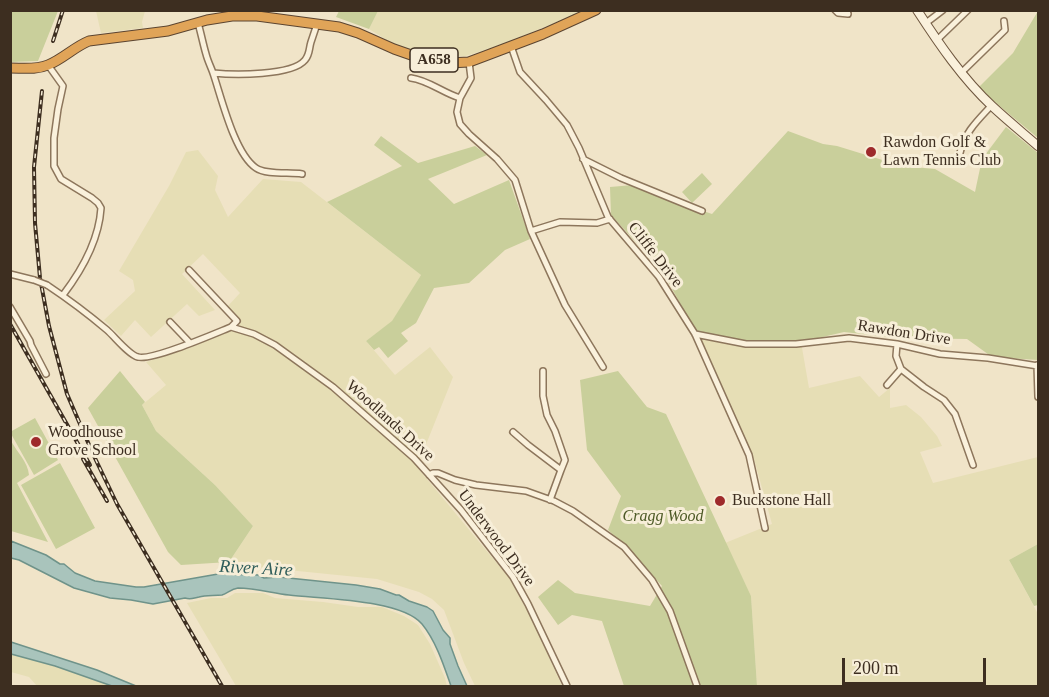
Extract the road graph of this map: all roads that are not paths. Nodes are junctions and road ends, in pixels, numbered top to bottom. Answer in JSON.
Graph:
{"nodes":[{"id":1,"x":596,"y":10,"type":"edge"},
{"id":2,"x":835,"y":10,"type":"edge"},
{"id":3,"x":917,"y":10,"type":"edge"},
{"id":4,"x":943,"y":10,"type":"edge"},
{"id":5,"x":968,"y":10,"type":"edge"},
{"id":6,"x":848,"y":14,"type":"dead end"},
{"id":7,"x":1004,"y":21,"type":"dead end"},
{"id":8,"x":198,"y":23,"type":"junction"},
{"id":9,"x":926,"y":23,"type":"junction"},
{"id":10,"x":317,"y":24,"type":"junction"},
{"id":11,"x":937,"y":40,"type":"junction"},
{"id":12,"x":511,"y":46,"type":"junction"},
{"id":13,"x":469,"y":62,"type":"junction"},
{"id":14,"x":48,"y":65,"type":"junction"},
{"id":15,"x":10,"y":68,"type":"edge"},
{"id":16,"x":962,"y":72,"type":"junction"},
{"id":17,"x":213,"y":73,"type":"junction"},
{"id":18,"x":411,"y":78,"type":"dead end"},
{"id":19,"x":460,"y":98,"type":"junction"},
{"id":20,"x":991,"y":106,"type":"junction"},
{"id":21,"x":1038,"y":146,"type":"edge"},
{"id":22,"x":960,"y":153,"type":"dead end"},
{"id":23,"x":584,"y":159,"type":"junction"},
{"id":24,"x":302,"y":174,"type":"dead end"},
{"id":25,"x":702,"y":211,"type":"dead end"},
{"id":26,"x":610,"y":219,"type":"junction"},
{"id":27,"x":531,"y":231,"type":"junction"},
{"id":28,"x":189,"y":270,"type":"dead end"},
{"id":29,"x":10,"y":274,"type":"edge"},
{"id":30,"x":63,"y":295,"type":"junction"},
{"id":31,"x":10,"y":307,"type":"edge"},
{"id":32,"x":170,"y":322,"type":"dead end"},
{"id":33,"x":231,"y":327,"type":"junction"},
{"id":34,"x":694,"y":334,"type":"junction"},
{"id":35,"x":190,"y":344,"type":"junction"},
{"id":36,"x":897,"y":344,"type":"junction"},
{"id":37,"x":1038,"y":365,"type":"edge"},
{"id":38,"x":603,"y":367,"type":"dead end"},
{"id":39,"x":901,"y":369,"type":"junction"},
{"id":40,"x":543,"y":371,"type":"dead end"},
{"id":41,"x":46,"y":374,"type":"dead end"},
{"id":42,"x":887,"y":385,"type":"dead end"},
{"id":43,"x":1038,"y":397,"type":"edge"},
{"id":44,"x":513,"y":432,"type":"dead end"},
{"id":45,"x":973,"y":465,"type":"dead end"},
{"id":46,"x":561,"y":470,"type":"junction"},
{"id":47,"x":429,"y":475,"type":"junction"},
{"id":48,"x":550,"y":500,"type":"junction"},
{"id":49,"x":765,"y":528,"type":"dead end"},
{"id":50,"x":567,"y":687,"type":"edge"},
{"id":51,"x":697,"y":687,"type":"edge"}],
"edges":[{"from":1,"to":12,"type":"highway","number":"A658"},
{"from":2,"to":6,"type":"street"},
{"from":3,"to":9,"type":"main road"},
{"from":4,"to":9,"type":"street"},
{"from":5,"to":11,"type":"street"},
{"from":7,"to":16,"type":"street"},
{"from":8,"to":10,"type":"highway","number":"A658"},
{"from":8,"to":14,"type":"highway","number":"A658"},
{"from":8,"to":17,"type":"street"},
{"from":9,"to":11,"type":"main road"},
{"from":10,"to":13,"type":"highway","number":"A658"},
{"from":10,"to":17,"type":"street"},
{"from":11,"to":16,"type":"main road"},
{"from":12,"to":13,"type":"highway","number":"A658"},
{"from":12,"to":23,"type":"street","name":"Cliffe Drive"},
{"from":13,"to":19,"type":"street"},
{"from":14,"to":15,"type":"highway","number":"A658"},
{"from":14,"to":30,"type":"street"},
{"from":16,"to":20,"type":"main road"},
{"from":17,"to":24,"type":"street"},
{"from":18,"to":19,"type":"street"},
{"from":19,"to":27,"type":"street"},
{"from":20,"to":21,"type":"main road"},
{"from":20,"to":22,"type":"street"},
{"from":23,"to":25,"type":"street"},
{"from":23,"to":26,"type":"street","name":"Cliffe Drive"},
{"from":26,"to":27,"type":"street"},
{"from":26,"to":34,"type":"street","name":"Cliffe Drive"},
{"from":27,"to":38,"type":"street"},
{"from":28,"to":33,"type":"street"},
{"from":29,"to":30,"type":"street","bridge":true},
{"from":30,"to":35,"type":"street"},
{"from":31,"to":41,"type":"street"},
{"from":32,"to":35,"type":"street"},
{"from":33,"to":35,"type":"street"},
{"from":33,"to":47,"type":"street","name":"Woodlands Drive"},
{"from":34,"to":36,"type":"street","name":"Rawdon Drive"},
{"from":34,"to":49,"type":"street","name":"Cliffe Drive"},
{"from":36,"to":37,"type":"street","name":"Rawdon Drive"},
{"from":36,"to":39,"type":"street"},
{"from":37,"to":43,"type":"street"},
{"from":39,"to":42,"type":"street"},
{"from":39,"to":45,"type":"street"},
{"from":40,"to":46,"type":"street"},
{"from":44,"to":46,"type":"street"},
{"from":46,"to":48,"type":"street"},
{"from":47,"to":48,"type":"street","name":"Woodlands Drive"},
{"from":47,"to":50,"type":"street","name":"Underwood Drive"},
{"from":48,"to":51,"type":"street","name":"Woodlands Drive"}]}
